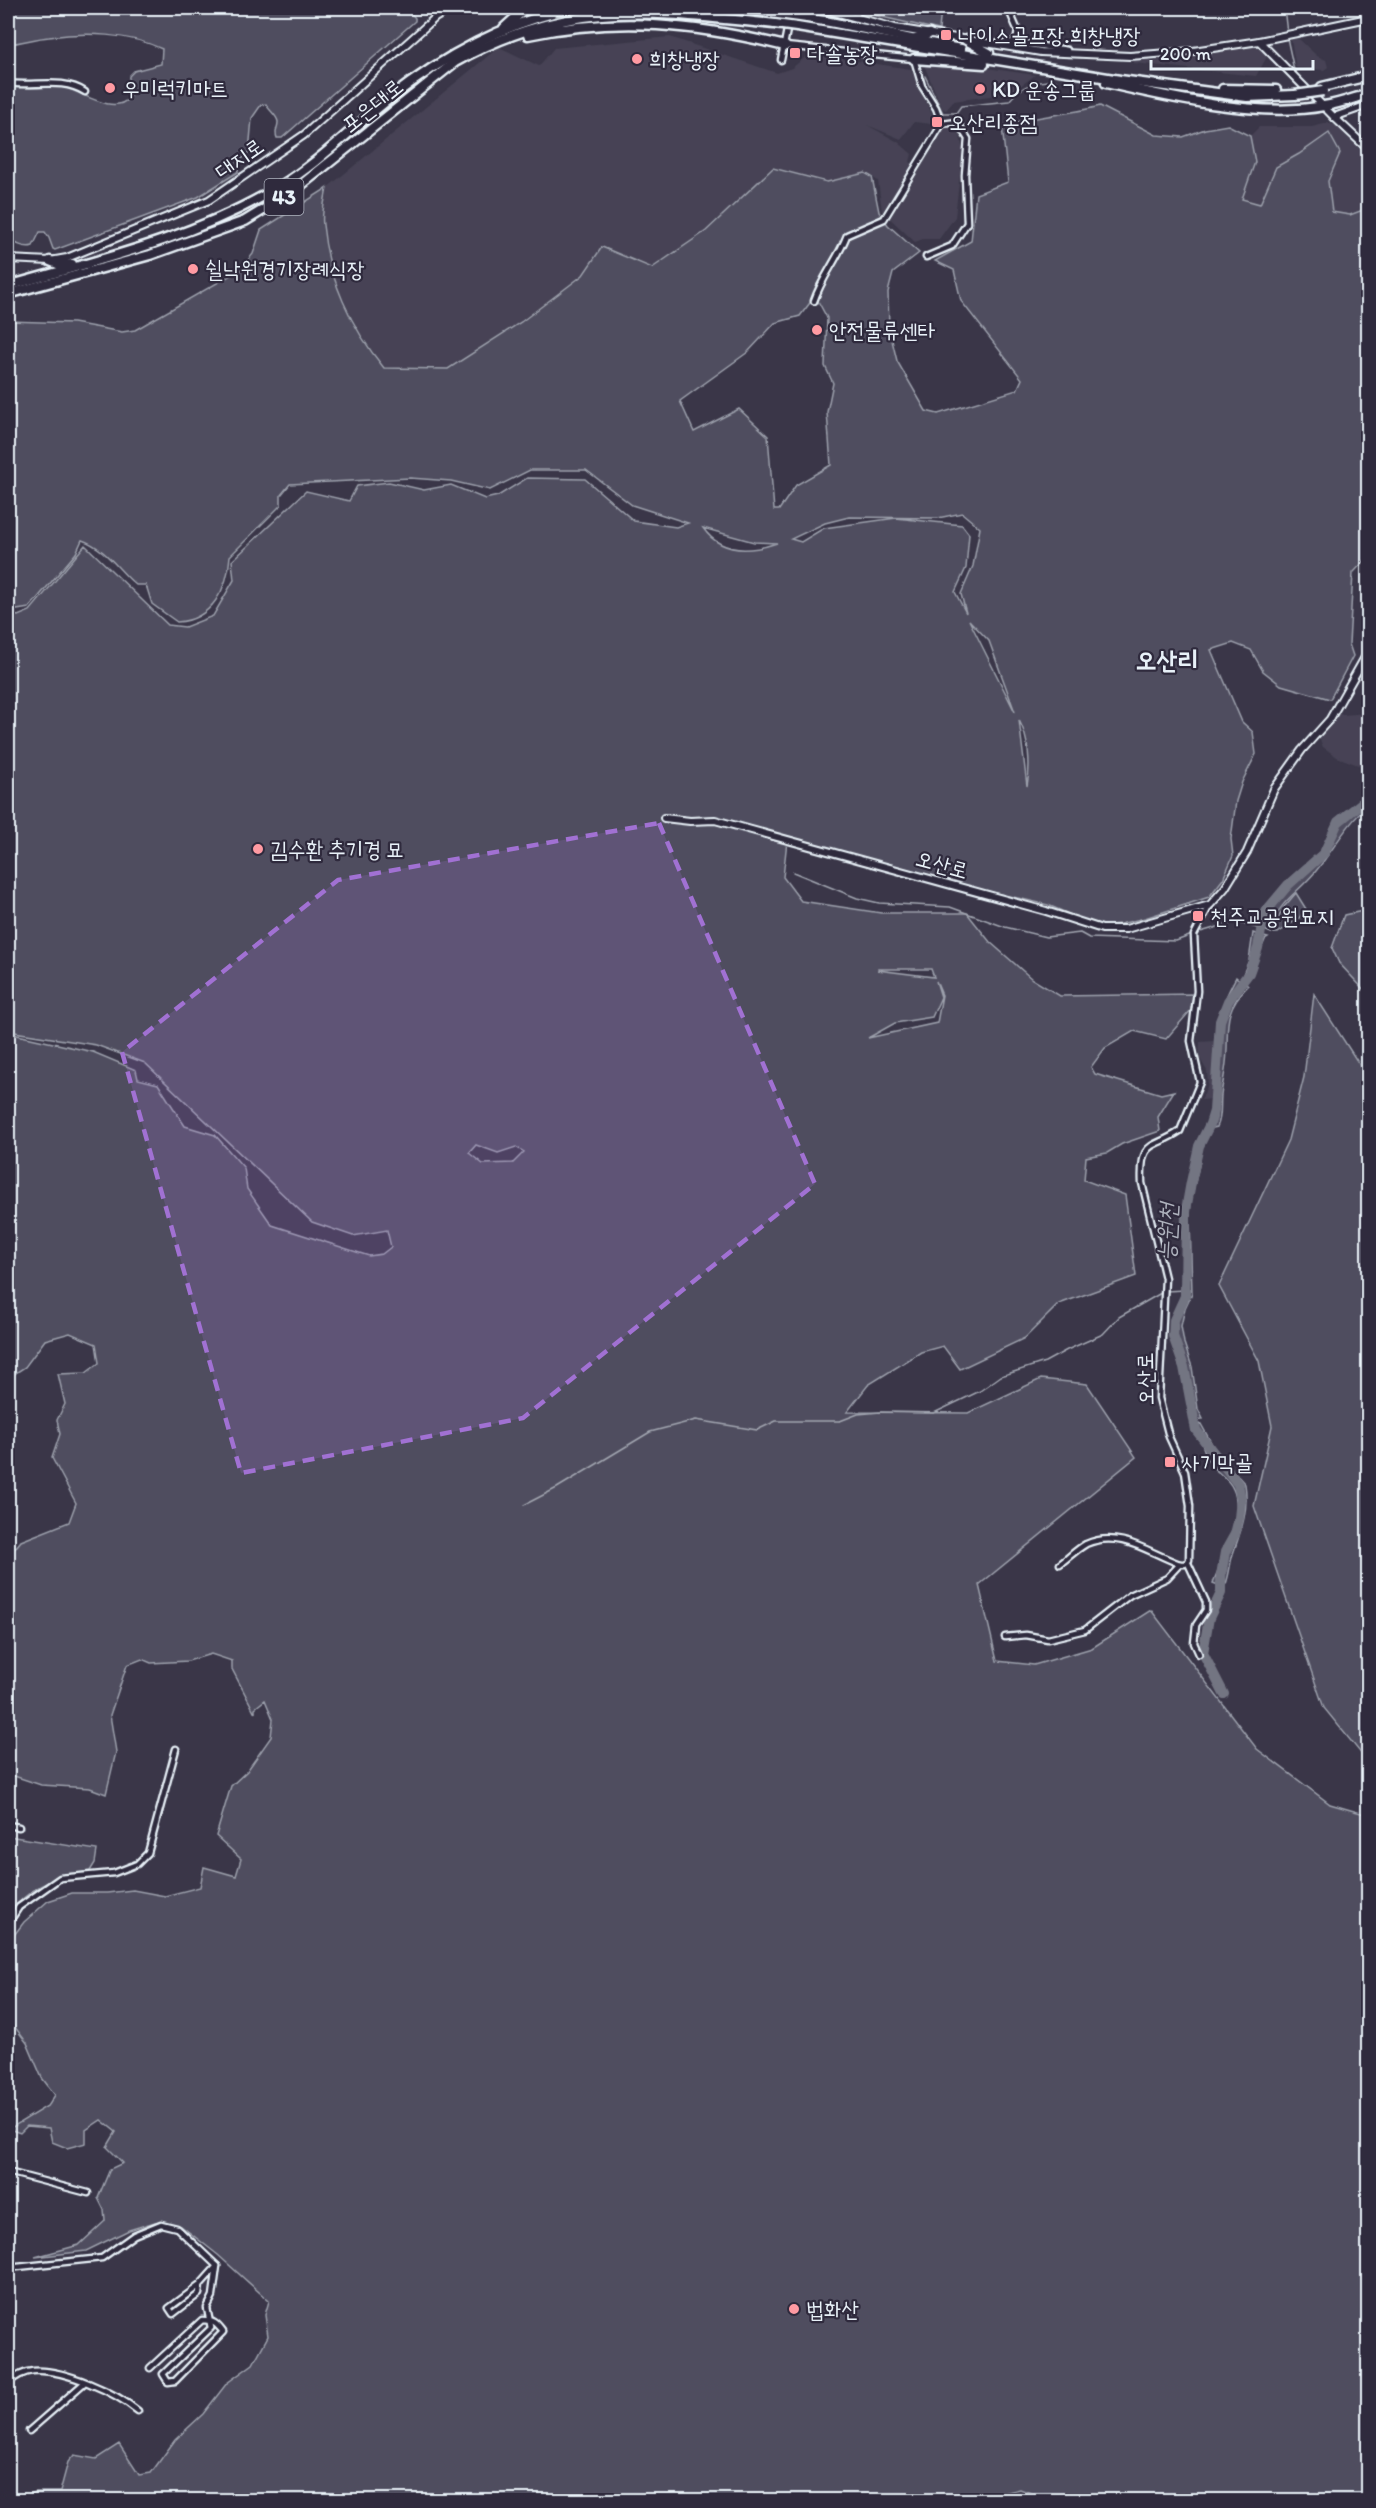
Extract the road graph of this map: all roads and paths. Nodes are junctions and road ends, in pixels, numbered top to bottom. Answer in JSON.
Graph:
{"nodes":[{"id":1,"x":452,"y":8,"type":"edge"},
{"id":2,"x":514,"y":8,"type":"edge"},
{"id":3,"x":526,"y":8,"type":"edge"},
{"id":4,"x":574,"y":8,"type":"edge"},
{"id":5,"x":739,"y":8,"type":"edge"},
{"id":6,"x":790,"y":8,"type":"edge"},
{"id":7,"x":820,"y":8,"type":"edge"},
{"id":8,"x":859,"y":8,"type":"edge"},
{"id":9,"x":1008,"y":8,"type":"edge"},
{"id":10,"x":856,"y":16,"type":"junction"},
{"id":11,"x":516,"y":17,"type":"junction"},
{"id":12,"x":1368,"y":18,"type":"edge"},
{"id":13,"x":929,"y":34,"type":"junction"},
{"id":14,"x":499,"y":37,"type":"junction"},
{"id":15,"x":911,"y":40,"type":"junction"},
{"id":16,"x":966,"y":40,"type":"junction"},
{"id":17,"x":1259,"y":41,"type":"junction"},
{"id":18,"x":1016,"y":42,"type":"junction"},
{"id":19,"x":995,"y":44,"type":"junction"},
{"id":20,"x":784,"y":46,"type":"junction"},
{"id":21,"x":989,"y":53,"type":"junction"},
{"id":22,"x":1130,"y":56,"type":"junction"},
{"id":23,"x":914,"y":59,"type":"junction"},
{"id":24,"x":781,"y":60,"type":"dead end"},
{"id":25,"x":1049,"y":69,"type":"junction"},
{"id":26,"x":1039,"y":70,"type":"junction"},
{"id":27,"x":1084,"y":74,"type":"junction"},
{"id":28,"x":1368,"y":76,"type":"edge"},
{"id":29,"x":1099,"y":81,"type":"junction"},
{"id":30,"x":1368,"y":81,"type":"edge"},
{"id":31,"x":8,"y":83,"type":"edge"},
{"id":32,"x":1322,"y":89,"type":"junction"},
{"id":33,"x":85,"y":92,"type":"dead end"},
{"id":34,"x":1295,"y":93,"type":"junction"},
{"id":35,"x":1368,"y":94,"type":"edge"},
{"id":36,"x":1368,"y":105,"type":"edge"},
{"id":37,"x":1325,"y":106,"type":"junction"},
{"id":38,"x":1334,"y":117,"type":"junction"},
{"id":39,"x":942,"y":124,"type":"junction"},
{"id":40,"x":1368,"y":149,"type":"edge"},
{"id":41,"x":926,"y":257,"type":"dead end"},
{"id":42,"x":8,"y":259,"type":"edge"},
{"id":43,"x":50,"y":261,"type":"junction"},
{"id":44,"x":90,"y":264,"type":"junction"},
{"id":45,"x":8,"y":286,"type":"edge"},
{"id":46,"x":8,"y":296,"type":"edge"},
{"id":47,"x":814,"y":301,"type":"dead end"},
{"id":48,"x":1368,"y":652,"type":"edge"},
{"id":49,"x":664,"y":818,"type":"dead end"},
{"id":50,"x":1210,"y":905,"type":"junction"},
{"id":51,"x":1188,"y":1563,"type":"junction"},
{"id":52,"x":1060,"y":1564,"type":"dead end"},
{"id":53,"x":1180,"y":1564,"type":"junction"},
{"id":54,"x":1005,"y":1637,"type":"dead end"},
{"id":55,"x":1199,"y":1654,"type":"dead end"},
{"id":56,"x":177,"y":1749,"type":"dead end"},
{"id":57,"x":8,"y":1825,"type":"edge"},
{"id":58,"x":19,"y":1827,"type":"dead end"},
{"id":59,"x":8,"y":1924,"type":"edge"},
{"id":60,"x":8,"y":2172,"type":"edge"},
{"id":61,"x":88,"y":2193,"type":"dead end"},
{"id":62,"x":217,"y":2266,"type":"junction"},
{"id":63,"x":8,"y":2268,"type":"edge"},
{"id":64,"x":200,"y":2285,"type":"junction"},
{"id":65,"x":8,"y":2302,"type":"edge"},
{"id":66,"x":210,"y":2320,"type":"junction"},
{"id":67,"x":8,"y":2321,"type":"edge"},
{"id":68,"x":150,"y":2368,"type":"dead end"},
{"id":69,"x":8,"y":2383,"type":"edge"},
{"id":70,"x":84,"y":2383,"type":"junction"},
{"id":71,"x":138,"y":2411,"type":"dead end"},
{"id":72,"x":29,"y":2431,"type":"dead end"}],
"edges":[{"from":1,"to":43,"type":"main road","name":"대지로"},
{"from":2,"to":11,"type":"highway"},
{"from":3,"to":11,"type":"highway"},
{"from":4,"to":14,"type":"highway","name":"포은대로","number":"43"},
{"from":5,"to":15,"type":"highway","number":"43","bridge":true},
{"from":6,"to":20,"type":"street"},
{"from":7,"to":10,"type":"main road"},
{"from":8,"to":10,"type":"street"},
{"from":9,"to":18,"type":"street"},
{"from":10,"to":13,"type":"main road"},
{"from":11,"to":14,"type":"highway"},
{"from":12,"to":17,"type":"main road"},
{"from":13,"to":15,"type":"highway"},
{"from":13,"to":16,"type":"main road"},
{"from":14,"to":20,"type":"highway"},
{"from":14,"to":25,"type":"highway","name":"포은대로","number":"43","bridge":true},
{"from":14,"to":44,"type":"highway","name":"포은대로","number":"43"},
{"from":14,"to":46,"type":"highway","name":"포은대로","number":"43"},
{"from":15,"to":21,"type":"highway","number":"43"},
{"from":16,"to":19,"type":"main road"},
{"from":16,"to":21,"type":"highway"},
{"from":17,"to":22,"type":"main road"},
{"from":17,"to":37,"type":"main road"},
{"from":18,"to":19,"type":"street"},
{"from":18,"to":22,"type":"street"},
{"from":19,"to":22,"type":"main road"},
{"from":20,"to":23,"type":"street"},
{"from":20,"to":24,"type":"street"},
{"from":21,"to":34,"type":"highway","number":"43"},
{"from":23,"to":26,"type":"highway"},
{"from":23,"to":39,"type":"street"},
{"from":25,"to":26,"type":"highway"},
{"from":25,"to":27,"type":"highway","number":"43"},
{"from":26,"to":29,"type":"highway"},
{"from":27,"to":29,"type":"highway"},
{"from":27,"to":34,"type":"highway","number":"43"},
{"from":28,"to":32,"type":"highway","number":"43"},
{"from":29,"to":37,"type":"highway"},
{"from":30,"to":32,"type":"highway","number":"43"},
{"from":31,"to":33,"type":"street"},
{"from":32,"to":34,"type":"highway","number":"43"},
{"from":35,"to":37,"type":"highway"},
{"from":36,"to":38,"type":"main road"},
{"from":37,"to":38,"type":"main road"},
{"from":38,"to":40,"type":"main road"},
{"from":39,"to":41,"type":"street"},
{"from":39,"to":47,"type":"street"},
{"from":42,"to":43,"type":"main road","name":"대지로"},
{"from":43,"to":44,"type":"highway"},
{"from":44,"to":45,"type":"highway","name":"포은대로","number":"43"},
{"from":48,"to":50,"type":"main road"},
{"from":49,"to":50,"type":"main road","name":"오산로"},
{"from":50,"to":51,"type":"street","name":"오산로"},
{"from":51,"to":53,"type":"street"},
{"from":51,"to":55,"type":"street","name":"오산로"},
{"from":52,"to":53,"type":"street"},
{"from":53,"to":54,"type":"street"},
{"from":56,"to":59,"type":"street"},
{"from":57,"to":58,"type":"street"},
{"from":60,"to":61,"type":"street"},
{"from":62,"to":63,"type":"street"},
{"from":62,"to":64,"type":"street"},
{"from":62,"to":66,"type":"street"},
{"from":64,"to":64,"type":"street"},
{"from":65,"to":67,"type":"street"},
{"from":66,"to":66,"type":"street"},
{"from":66,"to":68,"type":"street"},
{"from":69,"to":70,"type":"street"},
{"from":70,"to":71,"type":"street"},
{"from":70,"to":72,"type":"street"}]}
